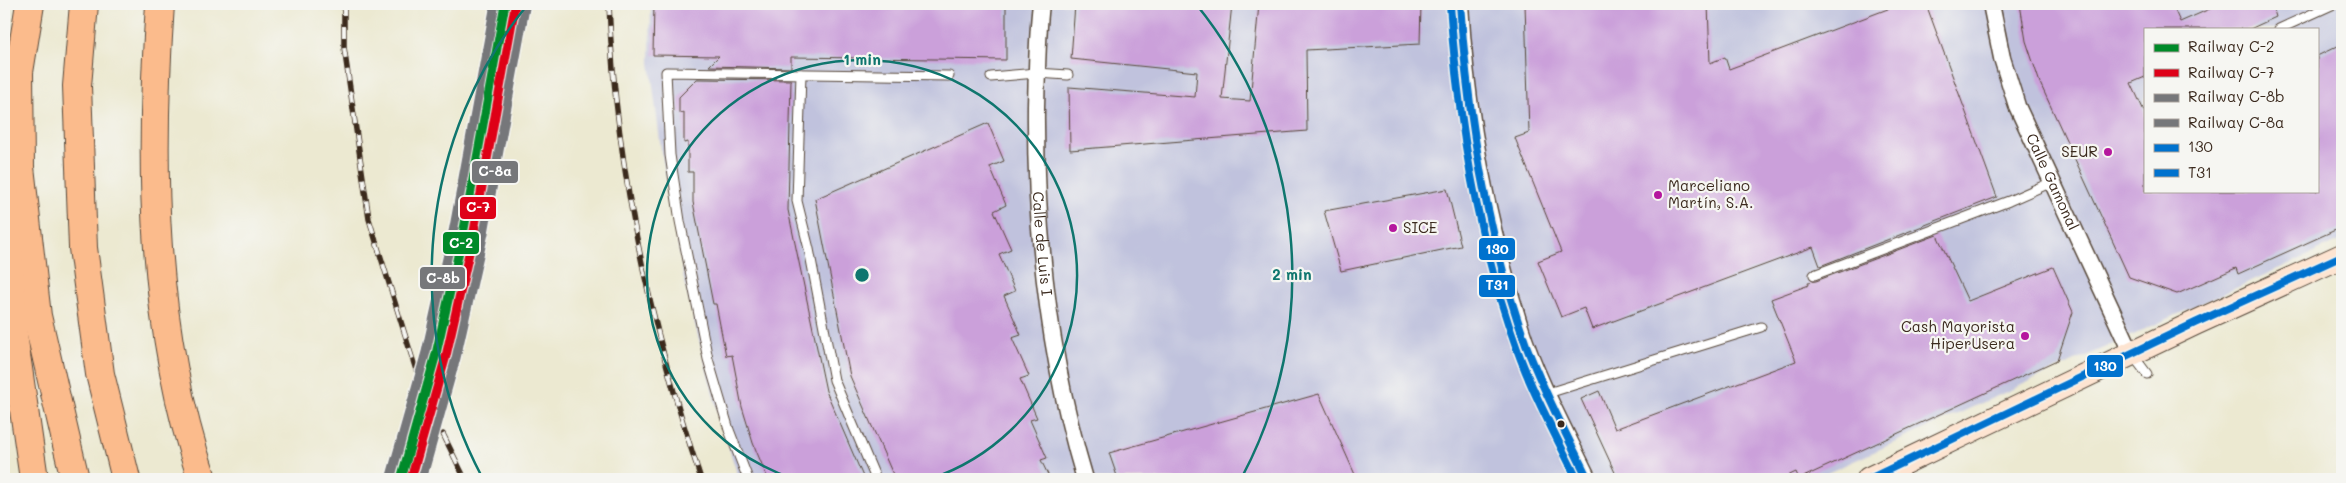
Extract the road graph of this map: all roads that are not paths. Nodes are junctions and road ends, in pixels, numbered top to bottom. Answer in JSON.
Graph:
{"nodes":[{"id":1,"x":30,"y":4,"type":"edge"},
{"id":2,"x":84,"y":4,"type":"edge"},
{"id":3,"x":160,"y":4,"type":"edge"},
{"id":4,"x":1041,"y":4,"type":"edge"},
{"id":5,"x":1460,"y":4,"type":"edge"},
{"id":6,"x":1990,"y":4,"type":"edge"},
{"id":7,"x":2334,"y":4,"type":"edge"},
{"id":8,"x":2281,"y":28,"type":"edge"},
{"id":9,"x":19,"y":72,"type":"junction"},
{"id":10,"x":1037,"y":73,"type":"junction"},
{"id":11,"x":801,"y":74,"type":"junction"},
{"id":12,"x":1068,"y":75,"type":"dead end"},
{"id":13,"x":949,"y":76,"type":"dead end"},
{"id":14,"x":991,"y":77,"type":"dead end"},
{"id":15,"x":4,"y":145,"type":"edge"},
{"id":16,"x":4,"y":182,"type":"edge"},
{"id":17,"x":2052,"y":182,"type":"junction"},
{"id":18,"x":2342,"y":256,"type":"edge"},
{"id":19,"x":1814,"y":275,"type":"dead end"},
{"id":20,"x":1761,"y":327,"type":"dead end"},
{"id":21,"x":2132,"y":354,"type":"junction"},
{"id":22,"x":2147,"y":374,"type":"dead end"},
{"id":23,"x":1548,"y":393,"type":"junction"},
{"id":24,"x":34,"y":479,"type":"edge"},
{"id":25,"x":75,"y":479,"type":"edge"},
{"id":26,"x":126,"y":479,"type":"edge"},
{"id":27,"x":202,"y":479,"type":"edge"},
{"id":28,"x":748,"y":479,"type":"edge"},
{"id":29,"x":876,"y":479,"type":"edge"},
{"id":30,"x":1085,"y":479,"type":"edge"},
{"id":31,"x":1588,"y":479,"type":"edge"},
{"id":32,"x":1869,"y":479,"type":"edge"}],
"edges":[{"from":1,"to":9,"type":"highway"},
{"from":2,"to":26,"type":"highway"},
{"from":3,"to":27,"type":"highway"},
{"from":4,"to":10,"type":"street","name":"Calle de Luis I"},
{"from":5,"to":23,"type":"street"},
{"from":6,"to":17,"type":"street","name":"Calle Gamonal"},
{"from":7,"to":8,"type":"lane"},
{"from":9,"to":15,"type":"highway"},
{"from":9,"to":25,"type":"highway"},
{"from":10,"to":12,"type":"lane"},
{"from":10,"to":14,"type":"lane"},
{"from":10,"to":30,"type":"street","name":"Calle de Luis I"},
{"from":11,"to":13,"type":"lane"},
{"from":11,"to":28,"type":"lane"},
{"from":11,"to":29,"type":"lane"},
{"from":16,"to":24,"type":"highway"},
{"from":17,"to":19,"type":"lane"},
{"from":17,"to":21,"type":"street","name":"Calle Gamonal"},
{"from":18,"to":21,"type":"street"},
{"from":20,"to":23,"type":"lane"},
{"from":21,"to":22,"type":"lane"},
{"from":21,"to":32,"type":"street"},
{"from":23,"to":31,"type":"street"}]}
